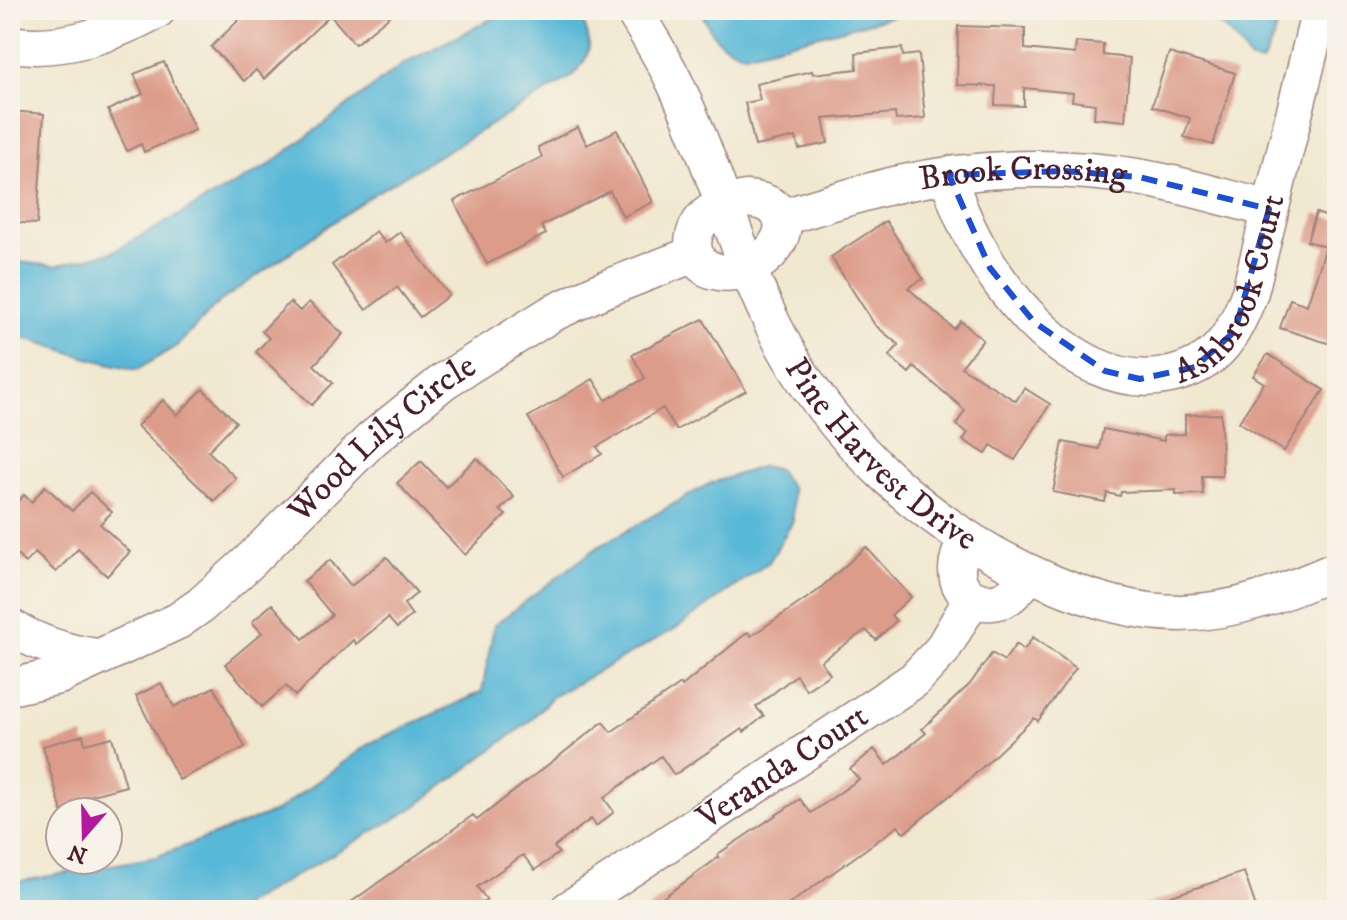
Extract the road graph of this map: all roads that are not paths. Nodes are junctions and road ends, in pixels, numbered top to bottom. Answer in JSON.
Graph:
{"nodes":[{"id":1,"x":157,"y":10,"type":"edge"},
{"id":2,"x":633,"y":10,"type":"edge"},
{"id":3,"x":1320,"y":10,"type":"edge"},
{"id":4,"x":10,"y":44,"type":"edge"},
{"id":5,"x":949,"y":175,"type":"junction"},
{"id":6,"x":725,"y":205,"type":"junction"},
{"id":7,"x":1269,"y":209,"type":"junction"},
{"id":8,"x":781,"y":218,"type":"junction"},
{"id":9,"x":694,"y":254,"type":"junction"},
{"id":10,"x":748,"y":266,"type":"junction"},
{"id":11,"x":966,"y":539,"type":"junction"},
{"id":12,"x":1337,"y":570,"type":"edge"},
{"id":13,"x":1030,"y":574,"type":"junction"},
{"id":14,"x":972,"y":599,"type":"junction"},
{"id":15,"x":10,"y":627,"type":"edge"},
{"id":16,"x":97,"y":657,"type":"junction"},
{"id":17,"x":10,"y":687,"type":"edge"},
{"id":18,"x":568,"y":910,"type":"edge"}],
"edges":[{"from":1,"to":4,"type":"street"},
{"from":2,"to":6,"type":"street","name":"Pine Harvest Drive"},
{"from":3,"to":7,"type":"street","name":"Ashbrook Court"},
{"from":5,"to":7,"type":"street","name":"Brook Crossing"},
{"from":5,"to":7,"type":"street","name":"Ashbrook Court"},
{"from":5,"to":8,"type":"street","name":"Brook Crossing"},
{"from":6,"to":8,"type":"street"},
{"from":6,"to":9,"type":"street"},
{"from":6,"to":10,"type":"street","name":"Pine Harvest Drive"},
{"from":8,"to":10,"type":"street"},
{"from":9,"to":10,"type":"street"},
{"from":9,"to":16,"type":"street","name":"Wood Lily Circle"},
{"from":10,"to":11,"type":"street","name":"Pine Harvest Drive"},
{"from":11,"to":13,"type":"street","name":"Pine Harvest Drive"},
{"from":11,"to":14,"type":"street"},
{"from":12,"to":13,"type":"street","name":"Pine Harvest Drive"},
{"from":13,"to":14,"type":"street"},
{"from":14,"to":18,"type":"street","name":"Veranda Court"},
{"from":15,"to":16,"type":"street"},
{"from":16,"to":17,"type":"street","name":"Wood Lily Circle"}]}
